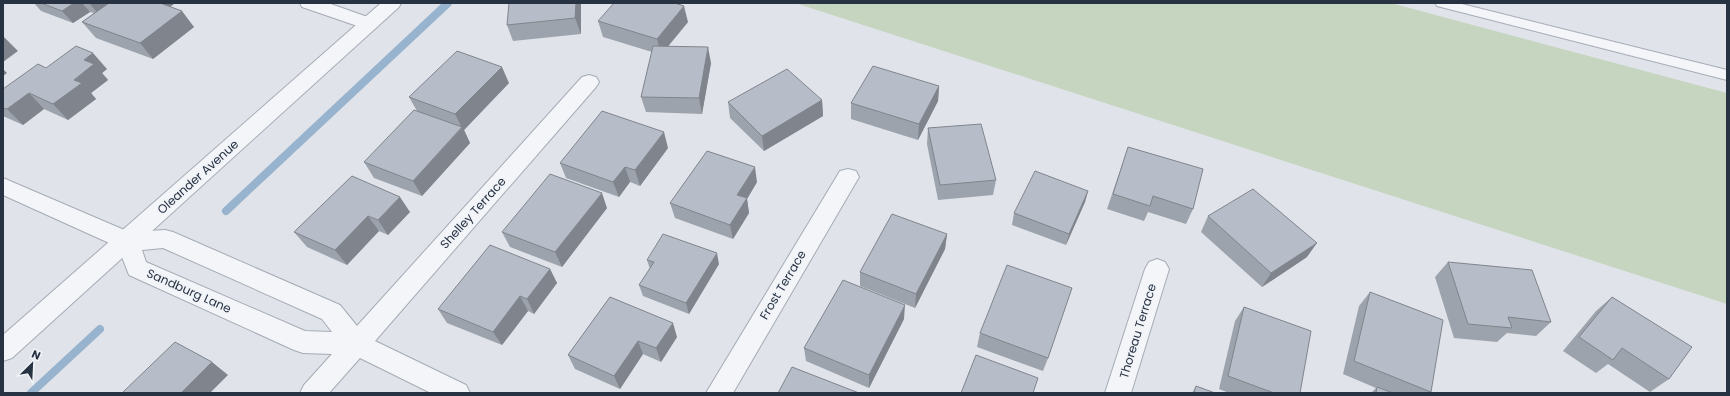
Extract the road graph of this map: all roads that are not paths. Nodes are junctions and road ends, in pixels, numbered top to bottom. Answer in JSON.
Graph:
{"nodes":[{"id":1,"x":309,"y":3,"type":"edge"},
{"id":2,"x":392,"y":3,"type":"edge"},
{"id":3,"x":1441,"y":3,"type":"edge"},
{"id":4,"x":369,"y":24,"type":"junction"},
{"id":5,"x":1727,"y":75,"type":"edge"},
{"id":6,"x":589,"y":82,"type":"dead end"},
{"id":7,"x":848,"y":177,"type":"dead end"},
{"id":8,"x":3,"y":186,"type":"edge"},
{"id":9,"x":127,"y":241,"type":"junction"},
{"id":10,"x":1157,"y":269,"type":"dead end"},
{"id":11,"x":356,"y":344,"type":"junction"},
{"id":12,"x":3,"y":350,"type":"edge"},
{"id":13,"x":313,"y":393,"type":"edge"},
{"id":14,"x":458,"y":393,"type":"edge"},
{"id":15,"x":719,"y":393,"type":"edge"},
{"id":16,"x":1118,"y":393,"type":"edge"}],
"edges":[{"from":1,"to":4,"type":"street"},
{"from":2,"to":4,"type":"street","name":"Oleander Avenue"},
{"from":3,"to":5,"type":"lane"},
{"from":4,"to":9,"type":"street","name":"Oleander Avenue"},
{"from":6,"to":11,"type":"street","name":"Shelley Terrace"},
{"from":7,"to":15,"type":"street","name":"Frost Terrace"},
{"from":8,"to":9,"type":"street"},
{"from":9,"to":11,"type":"street","name":"Sandburg Lane"},
{"from":9,"to":11,"type":"street","name":"Sandburg Lane"},
{"from":9,"to":12,"type":"street","name":"Oleander Avenue"},
{"from":10,"to":16,"type":"street","name":"Thoreau Terrace"},
{"from":11,"to":13,"type":"street","name":"Shelley Terrace"},
{"from":11,"to":14,"type":"street","name":"Sandburg Lane"}]}
